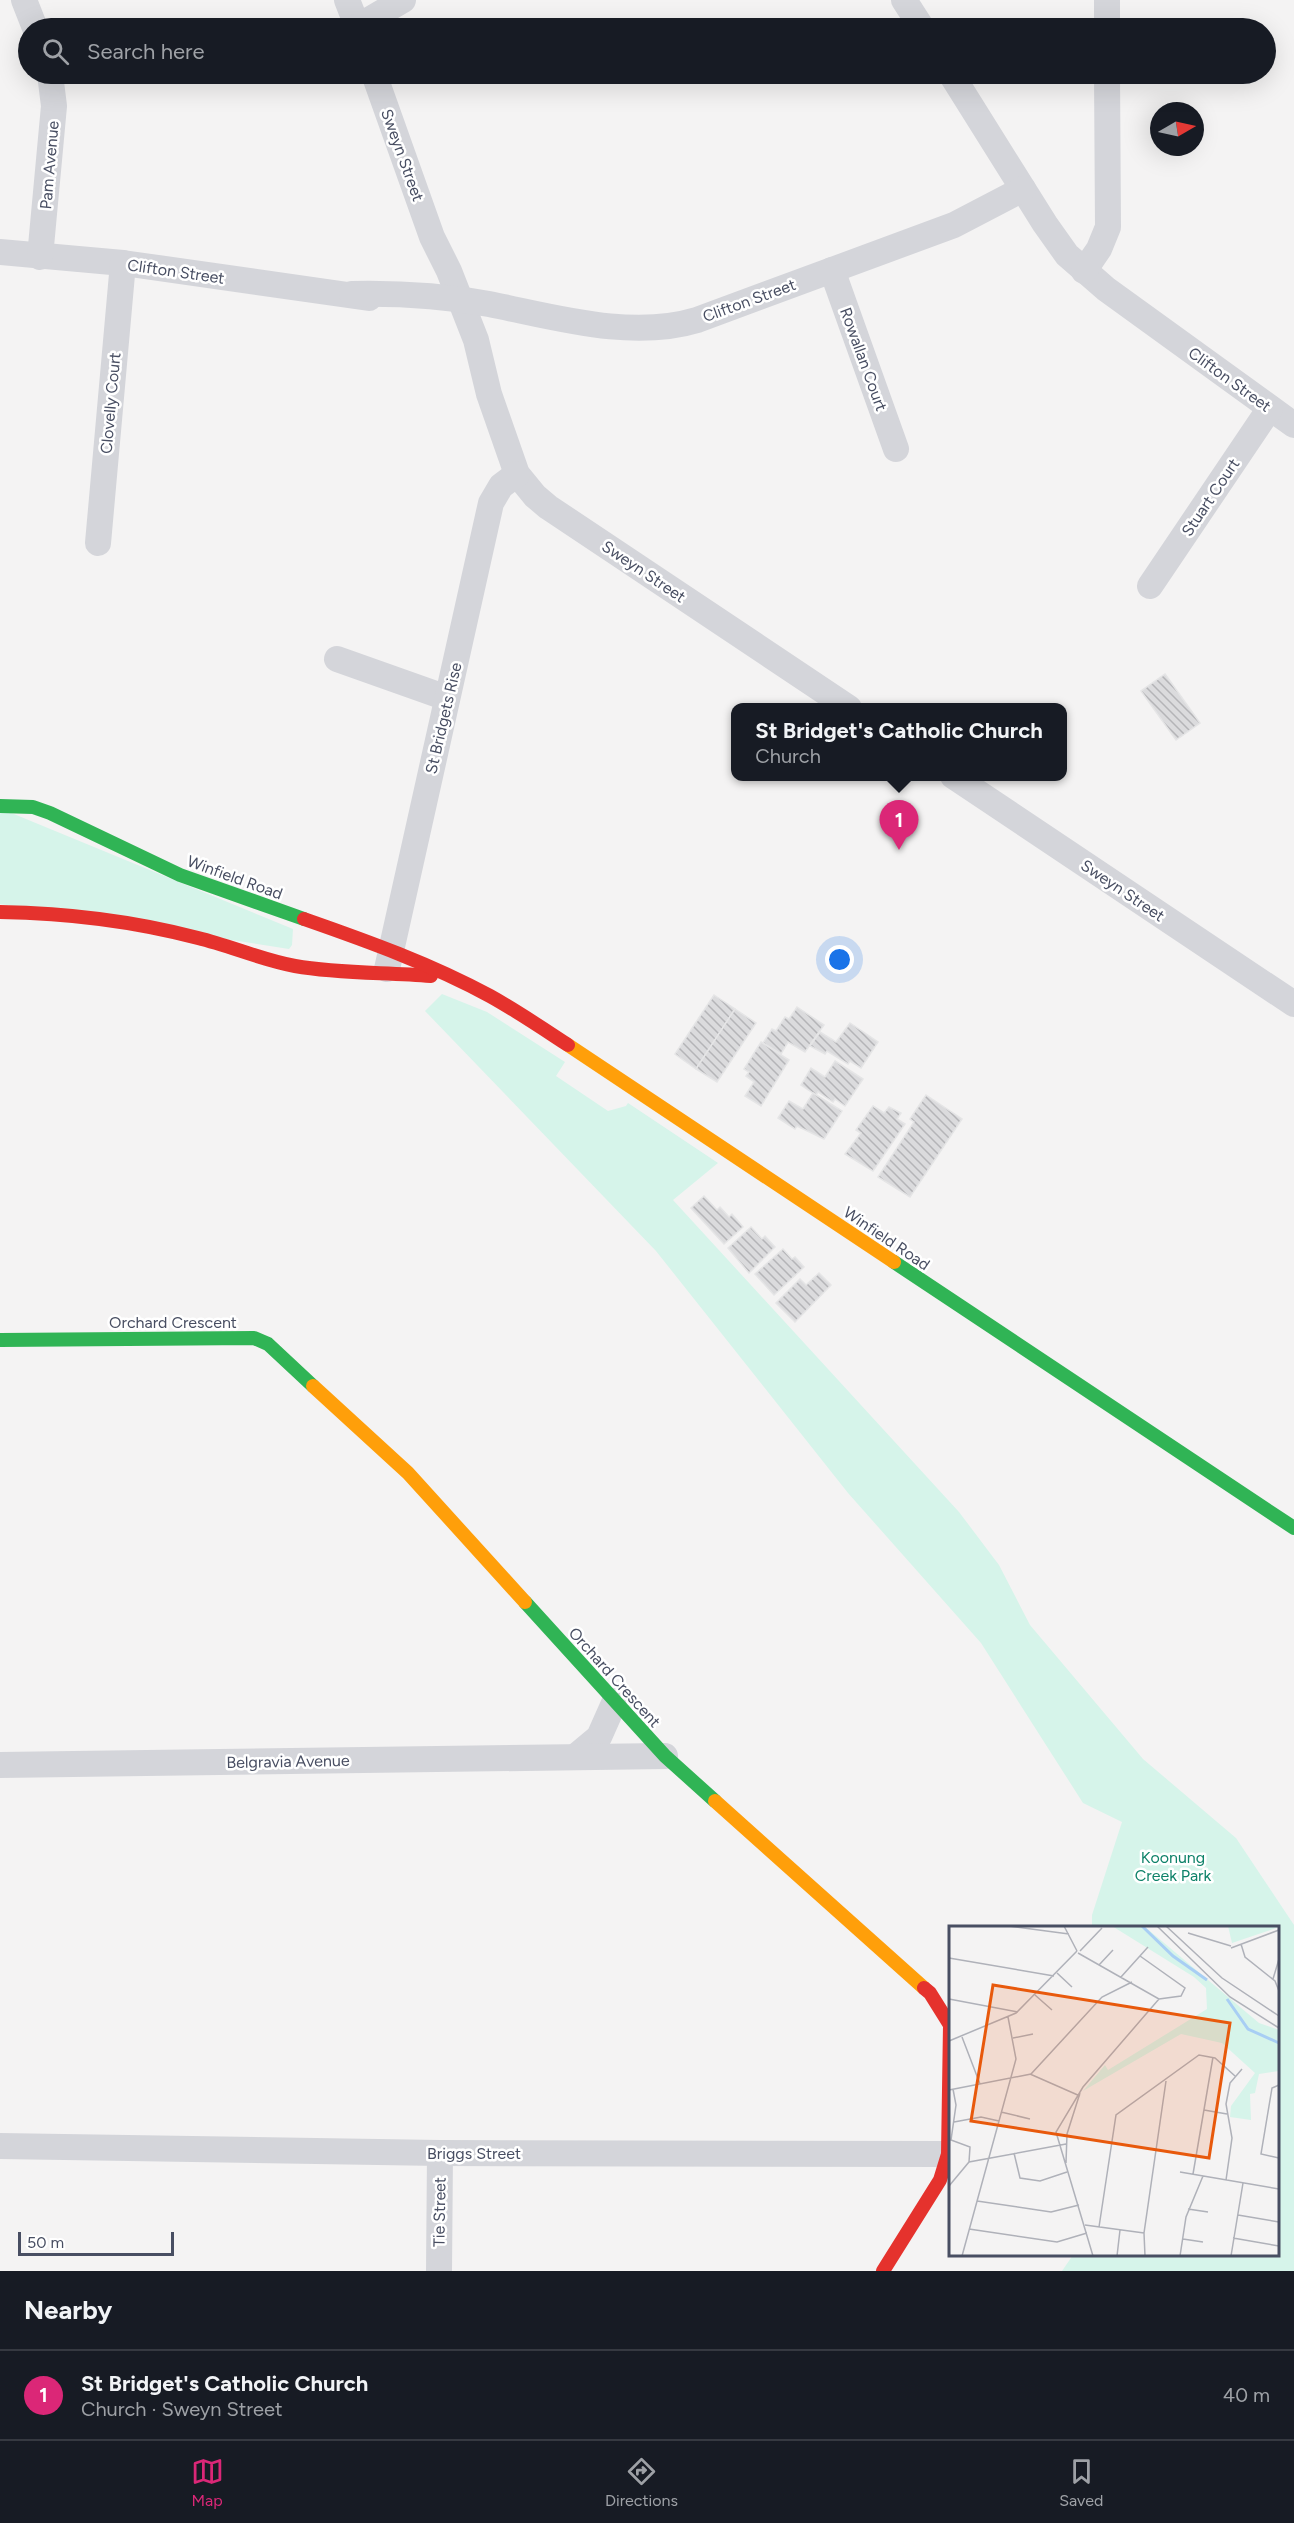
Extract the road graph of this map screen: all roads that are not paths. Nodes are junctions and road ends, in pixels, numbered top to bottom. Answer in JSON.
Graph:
{"nodes":[{"id":1,"x":24,"y":0,"type":"edge"},
{"id":2,"x":347,"y":0,"type":"edge"},
{"id":3,"x":403,"y":0,"type":"edge"},
{"id":4,"x":904,"y":0,"type":"edge"},
{"id":5,"x":1107,"y":0,"type":"edge"},
{"id":6,"x":31,"y":18,"type":"edge"},
{"id":7,"x":353,"y":18,"type":"edge"},
{"id":8,"x":373,"y":18,"type":"edge"},
{"id":9,"x":916,"y":18,"type":"edge"},
{"id":10,"x":1107,"y":18,"type":"edge"},
{"id":11,"x":51,"y":84,"type":"edge"},
{"id":12,"x":378,"y":84,"type":"edge"},
{"id":13,"x":957,"y":84,"type":"edge"},
{"id":14,"x":1107,"y":84,"type":"edge"},
{"id":15,"x":1030,"y":200,"type":"junction"},
{"id":16,"x":0,"y":252,"type":"edge"},
{"id":17,"x":40,"y":257,"type":"junction"},
{"id":18,"x":123,"y":263,"type":"junction"},
{"id":19,"x":1075,"y":263,"type":"junction"},
{"id":20,"x":832,"y":270,"type":"junction"},
{"id":21,"x":457,"y":306,"type":"junction"},
{"id":22,"x":1270,"y":408,"type":"junction"},
{"id":23,"x":1294,"y":425,"type":"edge"},
{"id":24,"x":896,"y":449,"type":"dead end"},
{"id":25,"x":518,"y":474,"type":"junction"},
{"id":26,"x":98,"y":543,"type":"dead end"},
{"id":27,"x":1150,"y":586,"type":"dead end"},
{"id":28,"x":337,"y":659,"type":"dead end"},
{"id":29,"x":447,"y":698,"type":"junction"},
{"id":30,"x":842,"y":703,"type":"edge"},
{"id":31,"x":959,"y":781,"type":"edge"},
{"id":32,"x":0,"y":806,"type":"edge"},
{"id":33,"x":0,"y":912,"type":"edge"},
{"id":34,"x":388,"y":961,"type":"junction"},
{"id":35,"x":460,"y":980,"type":"junction"},
{"id":36,"x":1294,"y":1004,"type":"edge"},
{"id":37,"x":0,"y":1340,"type":"edge"},
{"id":38,"x":1294,"y":1528,"type":"edge"},
{"id":39,"x":615,"y":1701,"type":"junction"},
{"id":40,"x":665,"y":1756,"type":"junction"},
{"id":41,"x":575,"y":1757,"type":"junction"},
{"id":42,"x":0,"y":1765,"type":"edge"},
{"id":43,"x":949,"y":2023,"type":"edge"},
{"id":44,"x":949,"y":2090,"type":"edge"},
{"id":45,"x":0,"y":2146,"type":"edge"},
{"id":46,"x":440,"y":2153,"type":"junction"},
{"id":47,"x":948,"y":2154,"type":"junction"},
{"id":48,"x":438,"y":2271,"type":"edge"},
{"id":49,"x":883,"y":2271,"type":"edge"}],
"edges":[{"from":1,"to":6,"type":"street"},
{"from":2,"to":7,"type":"street"},
{"from":3,"to":8,"type":"street"},
{"from":4,"to":9,"type":"street"},
{"from":5,"to":10,"type":"street"},
{"from":11,"to":17,"type":"street","name":"Pam Avenue"},
{"from":12,"to":21,"type":"street","name":"Sweyn Street"},
{"from":13,"to":15,"type":"street"},
{"from":14,"to":19,"type":"street"},
{"from":15,"to":19,"type":"street","name":"Clifton Street"},
{"from":15,"to":20,"type":"street","name":"Clifton Street"},
{"from":16,"to":17,"type":"street","name":"Clifton Street"},
{"from":17,"to":18,"type":"street","name":"Clifton Street"},
{"from":18,"to":21,"type":"street","name":"Clifton Street"},
{"from":18,"to":26,"type":"street","name":"Clovelly Court"},
{"from":19,"to":22,"type":"street","name":"Clifton Street"},
{"from":20,"to":21,"type":"street","name":"Clifton Street"},
{"from":20,"to":24,"type":"street","name":"Rowallan Court"},
{"from":21,"to":25,"type":"street","name":"Sweyn Street"},
{"from":22,"to":23,"type":"street","name":"Clifton Street"},
{"from":22,"to":27,"type":"street","name":"Stuart Court"},
{"from":25,"to":29,"type":"street","name":"St Bridgets Rise"},
{"from":25,"to":30,"type":"street","name":"Sweyn Street"},
{"from":28,"to":29,"type":"street"},
{"from":29,"to":34,"type":"street","name":"St Bridgets Rise"},
{"from":31,"to":36,"type":"street","name":"Sweyn Street"},
{"from":32,"to":34,"type":"street","name":"Winfield Road"},
{"from":33,"to":34,"type":"street","name":"Winfield Road"},
{"from":34,"to":35,"type":"street","name":"Winfield Road"},
{"from":34,"to":35,"type":"street","name":"Winfield Road"},
{"from":35,"to":38,"type":"street","name":"Winfield Road"},
{"from":37,"to":39,"type":"street","name":"Orchard Crescent"},
{"from":39,"to":40,"type":"street","name":"Orchard Crescent"},
{"from":39,"to":41,"type":"street"},
{"from":40,"to":41,"type":"street","name":"Belgravia Avenue"},
{"from":40,"to":43,"type":"street","name":"Orchard Crescent"},
{"from":41,"to":42,"type":"street","name":"Belgravia Avenue"},
{"from":44,"to":47,"type":"street","name":"Orchard Crescent"},
{"from":45,"to":46,"type":"street","name":"Briggs Street"},
{"from":46,"to":47,"type":"street","name":"Briggs Street"},
{"from":46,"to":48,"type":"street","name":"Tie Street"},
{"from":47,"to":49,"type":"street","name":"Orchard Crescent"}]}
